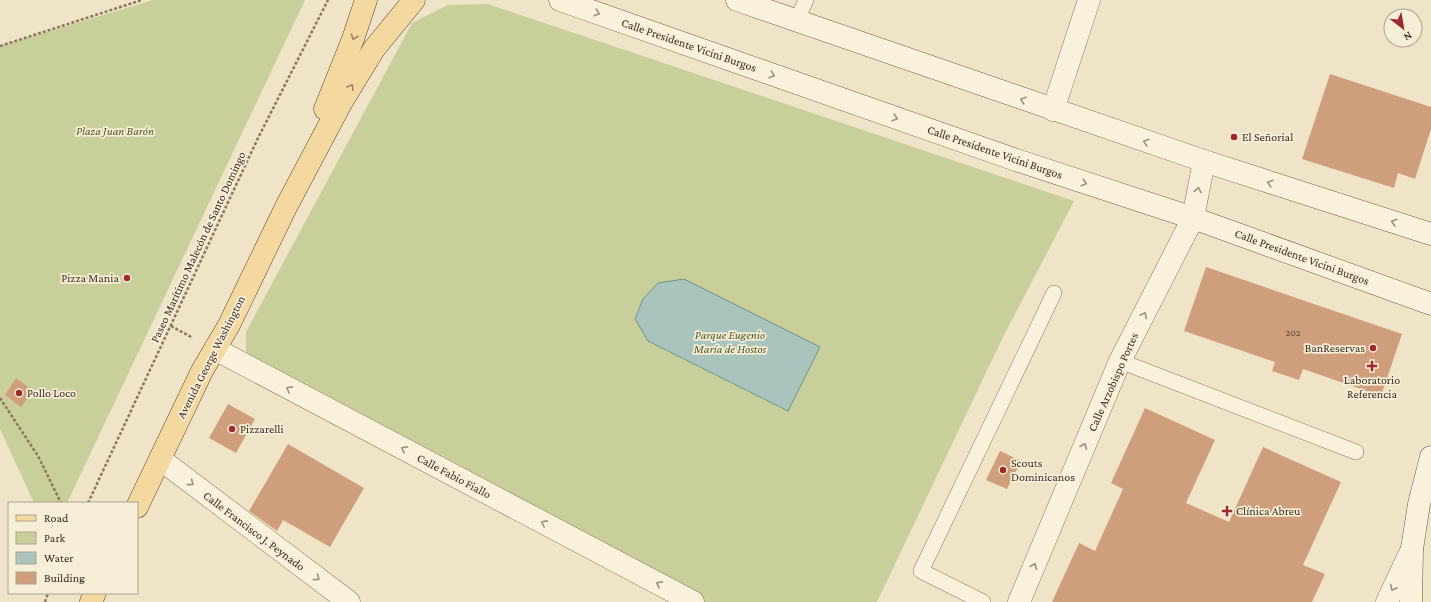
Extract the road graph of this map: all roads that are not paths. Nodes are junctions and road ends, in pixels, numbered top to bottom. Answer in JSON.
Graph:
{"nodes":[{"id":1,"x":366,"y":0,"type":"edge"},
{"id":2,"x":414,"y":0,"type":"edge"},
{"id":3,"x":560,"y":0,"type":"edge"},
{"id":4,"x":737,"y":0,"type":"edge"},
{"id":5,"x":806,"y":0,"type":"edge"},
{"id":6,"x":1089,"y":0,"type":"edge"},
{"id":7,"x":796,"y":22,"type":"junction"},
{"id":8,"x":1053,"y":110,"type":"junction"},
{"id":9,"x":1204,"y":161,"type":"junction"},
{"id":10,"x":286,"y":207,"type":"junction"},
{"id":11,"x":1193,"y":218,"type":"junction"},
{"id":12,"x":1431,"y":234,"type":"edge"},
{"id":13,"x":1054,"y":293,"type":"dead end"},
{"id":14,"x":1431,"y":304,"type":"edge"},
{"id":15,"x":215,"y":349,"type":"junction"},
{"id":16,"x":1120,"y":361,"type":"junction"},
{"id":17,"x":1356,"y":452,"type":"dead end"},
{"id":18,"x":1431,"y":457,"type":"edge"},
{"id":19,"x":160,"y":459,"type":"junction"},
{"id":20,"x":138,"y":505,"type":"edge"},
{"id":21,"x":1425,"y":506,"type":"edge"},
{"id":22,"x":1412,"y":549,"type":"junction"},
{"id":23,"x":349,"y":602,"type":"edge"},
{"id":24,"x":693,"y":602,"type":"edge"},
{"id":25,"x":983,"y":602,"type":"edge"},
{"id":26,"x":1019,"y":602,"type":"edge"},
{"id":27,"x":1386,"y":602,"type":"edge"},
{"id":28,"x":1411,"y":602,"type":"edge"}],
"edges":[{"from":1,"to":10,"type":"main road","name":"Avenida George Washington","one_way":true},
{"from":10,"to":2,"type":"main road","name":"Avenida George Washington","one_way":true},
{"from":3,"to":11,"type":"street","name":"Calle Presidente Vicini Burgos","one_way":true},
{"from":4,"to":7,"type":"street"},
{"from":5,"to":7,"type":"lane"},
{"from":6,"to":8,"type":"street"},
{"from":8,"to":7,"type":"street","one_way":true},
{"from":9,"to":8,"type":"street","one_way":true},
{"from":11,"to":9,"type":"street","name":"Calle Arzobispo Portes","one_way":true},
{"from":12,"to":9,"type":"street","one_way":true},
{"from":10,"to":15,"type":"main road","name":"Avenida George Washington"},
{"from":11,"to":14,"type":"street","name":"Calle Presidente Vicini Burgos"},
{"from":16,"to":11,"type":"street","name":"Calle Arzobispo Portes","one_way":true},
{"from":13,"to":25,"type":"lane"},
{"from":15,"to":19,"type":"main road","name":"Avenida George Washington"},
{"from":24,"to":15,"type":"street","name":"Calle Fabio Fiallo","one_way":true},
{"from":16,"to":17,"type":"lane"},
{"from":26,"to":16,"type":"street","name":"Calle Arzobispo Portes","one_way":true},
{"from":18,"to":21,"type":"street"},
{"from":19,"to":20,"type":"main road","name":"Avenida George Washington"},
{"from":19,"to":23,"type":"street","name":"Calle Francisco J. Peynado","one_way":true},
{"from":21,"to":22,"type":"street"},
{"from":22,"to":27,"type":"street","one_way":true},
{"from":22,"to":28,"type":"street"}]}
